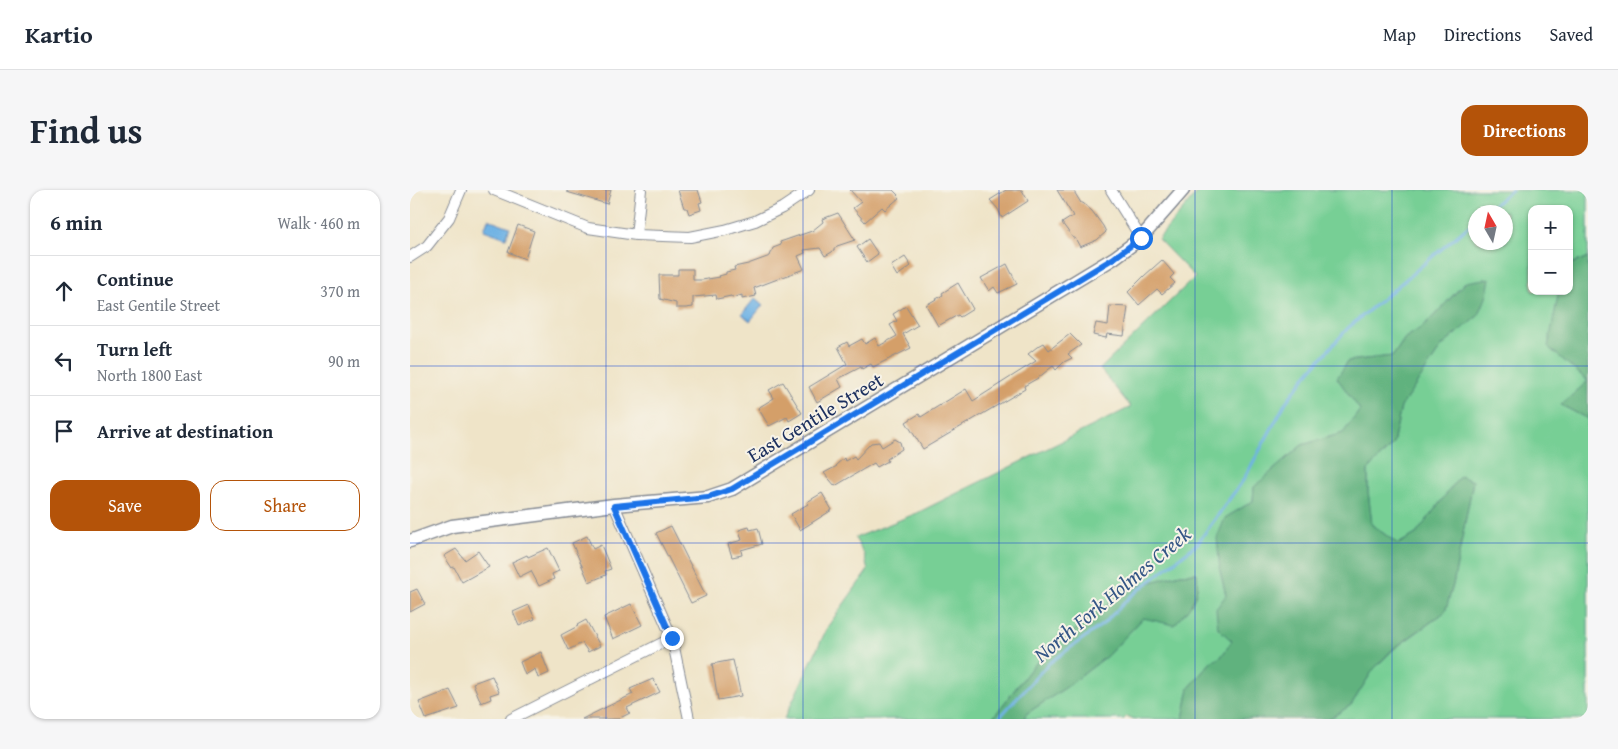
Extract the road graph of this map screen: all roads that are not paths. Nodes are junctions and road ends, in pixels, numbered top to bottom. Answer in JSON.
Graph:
{"nodes":[{"id":1,"x":461,"y":190,"type":"edge"},
{"id":2,"x":494,"y":190,"type":"edge"},
{"id":3,"x":640,"y":190,"type":"edge"},
{"id":4,"x":809,"y":190,"type":"edge"},
{"id":5,"x":1111,"y":190,"type":"edge"},
{"id":6,"x":1183,"y":190,"type":"edge"},
{"id":7,"x":636,"y":235,"type":"junction"},
{"id":8,"x":1141,"y":238,"type":"junction"},
{"id":9,"x":410,"y":257,"type":"edge"},
{"id":10,"x":614,"y":506,"type":"junction"},
{"id":11,"x":410,"y":540,"type":"edge"},
{"id":12,"x":672,"y":638,"type":"junction"},
{"id":13,"x":511,"y":719,"type":"edge"},
{"id":14,"x":690,"y":719,"type":"edge"}],
"edges":[{"from":1,"to":9,"type":"street"},
{"from":2,"to":7,"type":"street"},
{"from":3,"to":7,"type":"street"},
{"from":4,"to":7,"type":"street"},
{"from":5,"to":8,"type":"street"},
{"from":6,"to":8,"type":"street","name":"East Gentile Street"},
{"from":8,"to":10,"type":"street","name":"East Gentile Street"},
{"from":10,"to":11,"type":"street","name":"East Gentile Street"},
{"from":10,"to":12,"type":"street"},
{"from":12,"to":13,"type":"street"},
{"from":12,"to":14,"type":"street"}]}
